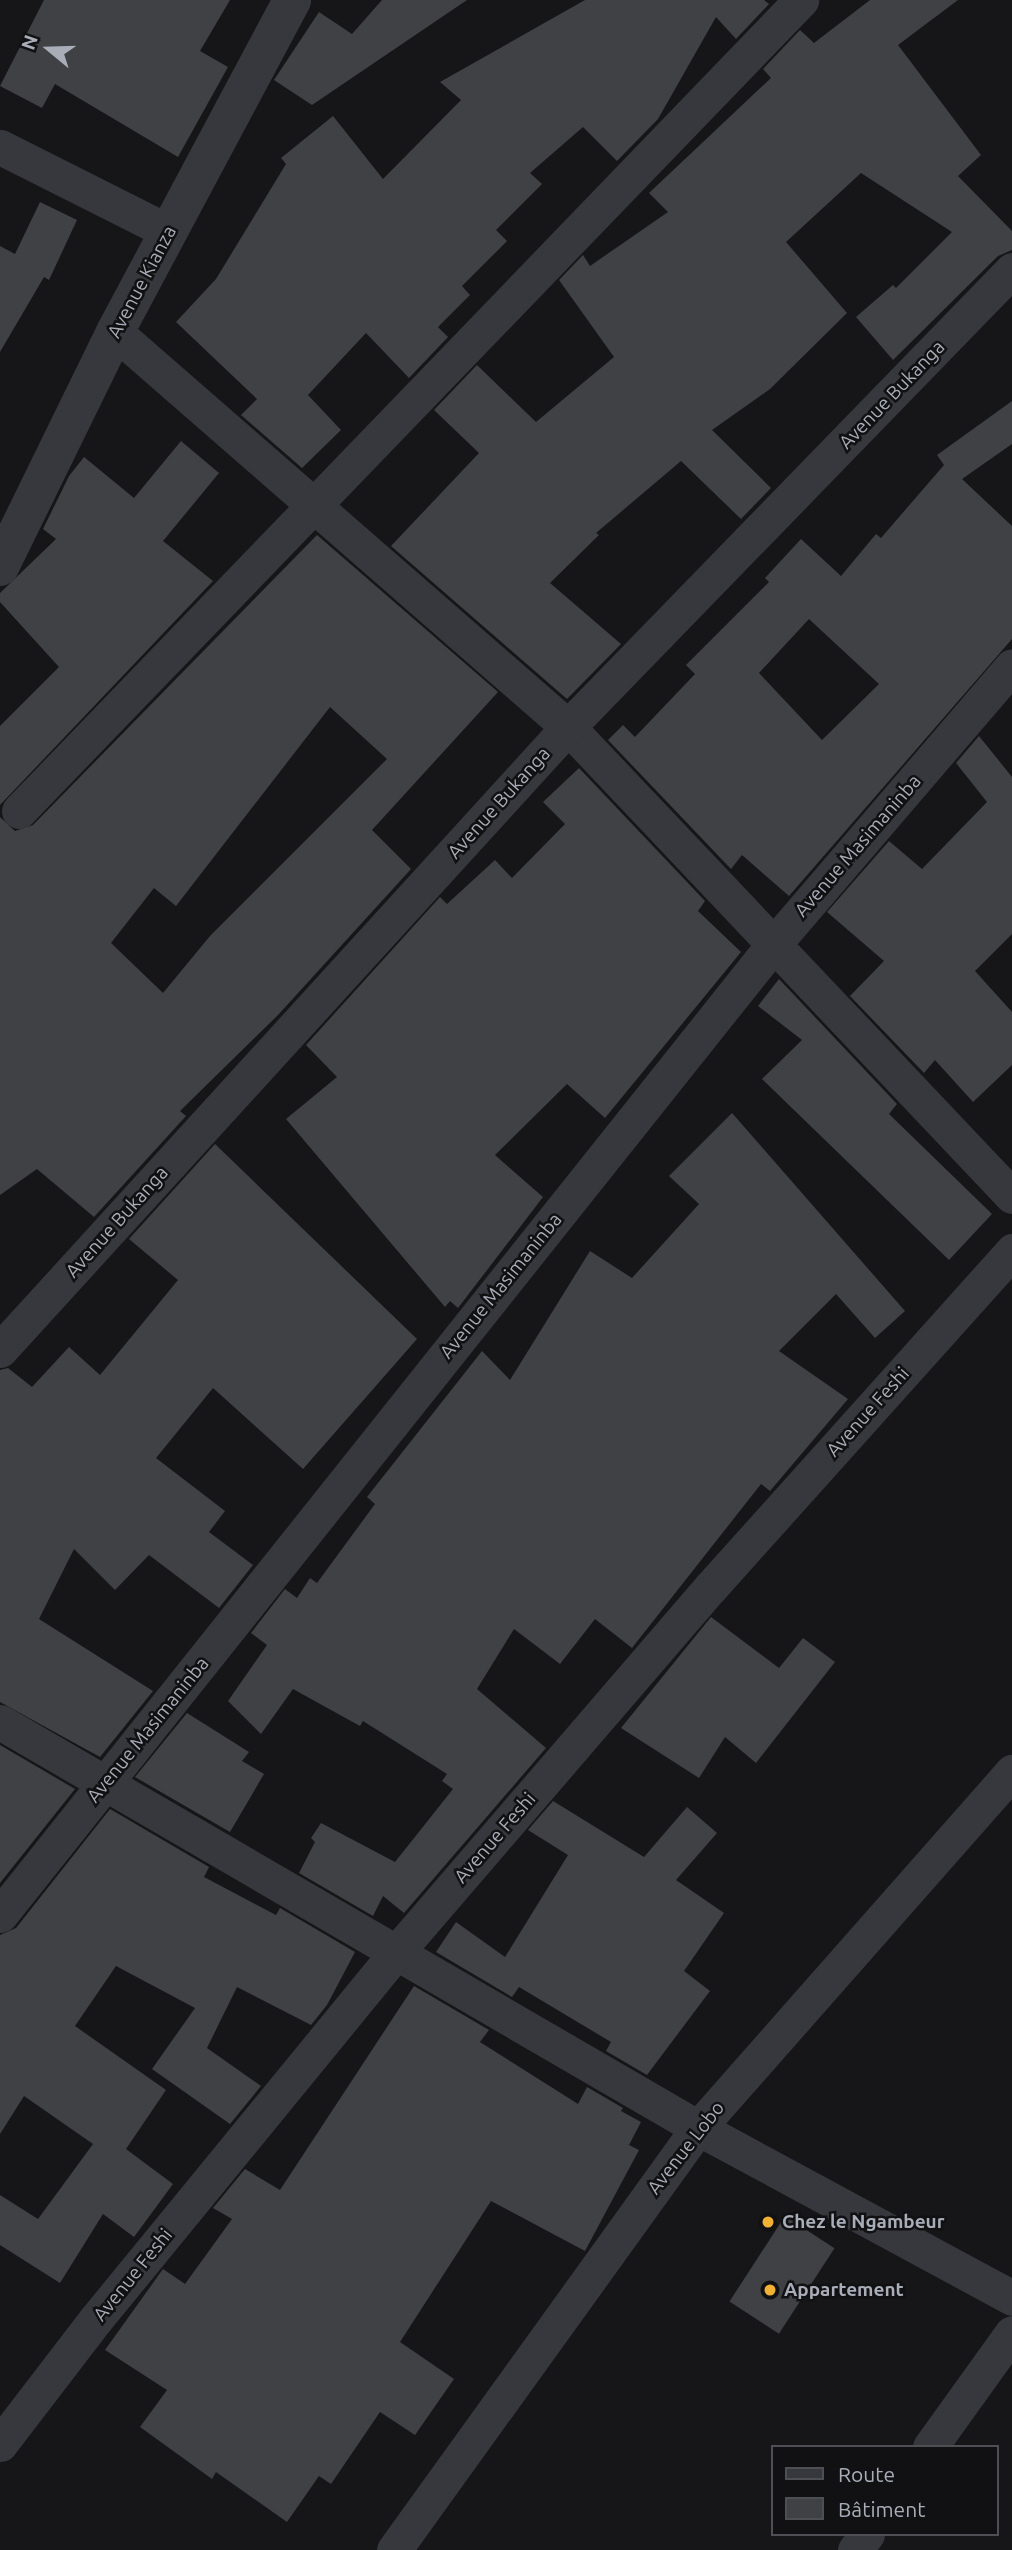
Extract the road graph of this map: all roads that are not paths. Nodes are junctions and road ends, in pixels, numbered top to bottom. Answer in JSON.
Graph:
{"nodes":[{"id":1,"x":292,"y":0,"type":"edge"},
{"id":2,"x":801,"y":0,"type":"edge"},
{"id":3,"x":0,"y":147,"type":"edge"},
{"id":4,"x":169,"y":232,"type":"junction"},
{"id":5,"x":1012,"y":270,"type":"edge"},
{"id":6,"x":115,"y":332,"type":"junction"},
{"id":7,"x":312,"y":505,"type":"junction"},
{"id":8,"x":0,"y":567,"type":"edge"},
{"id":9,"x":1012,"y":666,"type":"edge"},
{"id":10,"x":568,"y":727,"type":"junction"},
{"id":11,"x":19,"y":810,"type":"dead end"},
{"id":12,"x":773,"y":945,"type":"junction"},
{"id":13,"x":1012,"y":1196,"type":"edge"},
{"id":14,"x":1012,"y":1251,"type":"edge"},
{"id":15,"x":0,"y":1350,"type":"edge"},
{"id":16,"x":0,"y":1722,"type":"edge"},
{"id":17,"x":1012,"y":1772,"type":"edge"},
{"id":18,"x":104,"y":1786,"type":"junction"},
{"id":19,"x":0,"y":1914,"type":"edge"},
{"id":20,"x":396,"y":1954,"type":"junction"},
{"id":21,"x":698,"y":2129,"type":"junction"},
{"id":22,"x":1012,"y":2298,"type":"edge"},
{"id":23,"x":1012,"y":2333,"type":"edge"},
{"id":24,"x":0,"y":2444,"type":"edge"},
{"id":25,"x":931,"y":2445,"type":"edge"},
{"id":26,"x":394,"y":2550,"type":"edge"}],
"edges":[{"from":1,"to":4,"type":"street","name":"Avenue Kianza"},
{"from":2,"to":7,"type":"street"},
{"from":3,"to":4,"type":"street"},
{"from":4,"to":6,"type":"street","name":"Avenue Kianza"},
{"from":5,"to":10,"type":"street","name":"Avenue Bukanga"},
{"from":6,"to":7,"type":"street"},
{"from":6,"to":8,"type":"street","name":"Avenue Kianza"},
{"from":7,"to":10,"type":"street"},
{"from":7,"to":11,"type":"street"},
{"from":9,"to":12,"type":"street","name":"Avenue Masimaninba"},
{"from":10,"to":12,"type":"street"},
{"from":10,"to":15,"type":"street","name":"Avenue Bukanga"},
{"from":12,"to":13,"type":"street"},
{"from":12,"to":18,"type":"street","name":"Avenue Masimaninba"},
{"from":14,"to":20,"type":"street","name":"Avenue Feshi"},
{"from":16,"to":18,"type":"street"},
{"from":17,"to":21,"type":"street","name":"Avenue Lobo"},
{"from":18,"to":19,"type":"street","name":"Avenue Masimaninba"},
{"from":18,"to":20,"type":"street"},
{"from":20,"to":21,"type":"street"},
{"from":20,"to":24,"type":"street","name":"Avenue Feshi"},
{"from":21,"to":22,"type":"street"},
{"from":21,"to":26,"type":"street","name":"Avenue Lobo"},
{"from":23,"to":25,"type":"street"}]}
